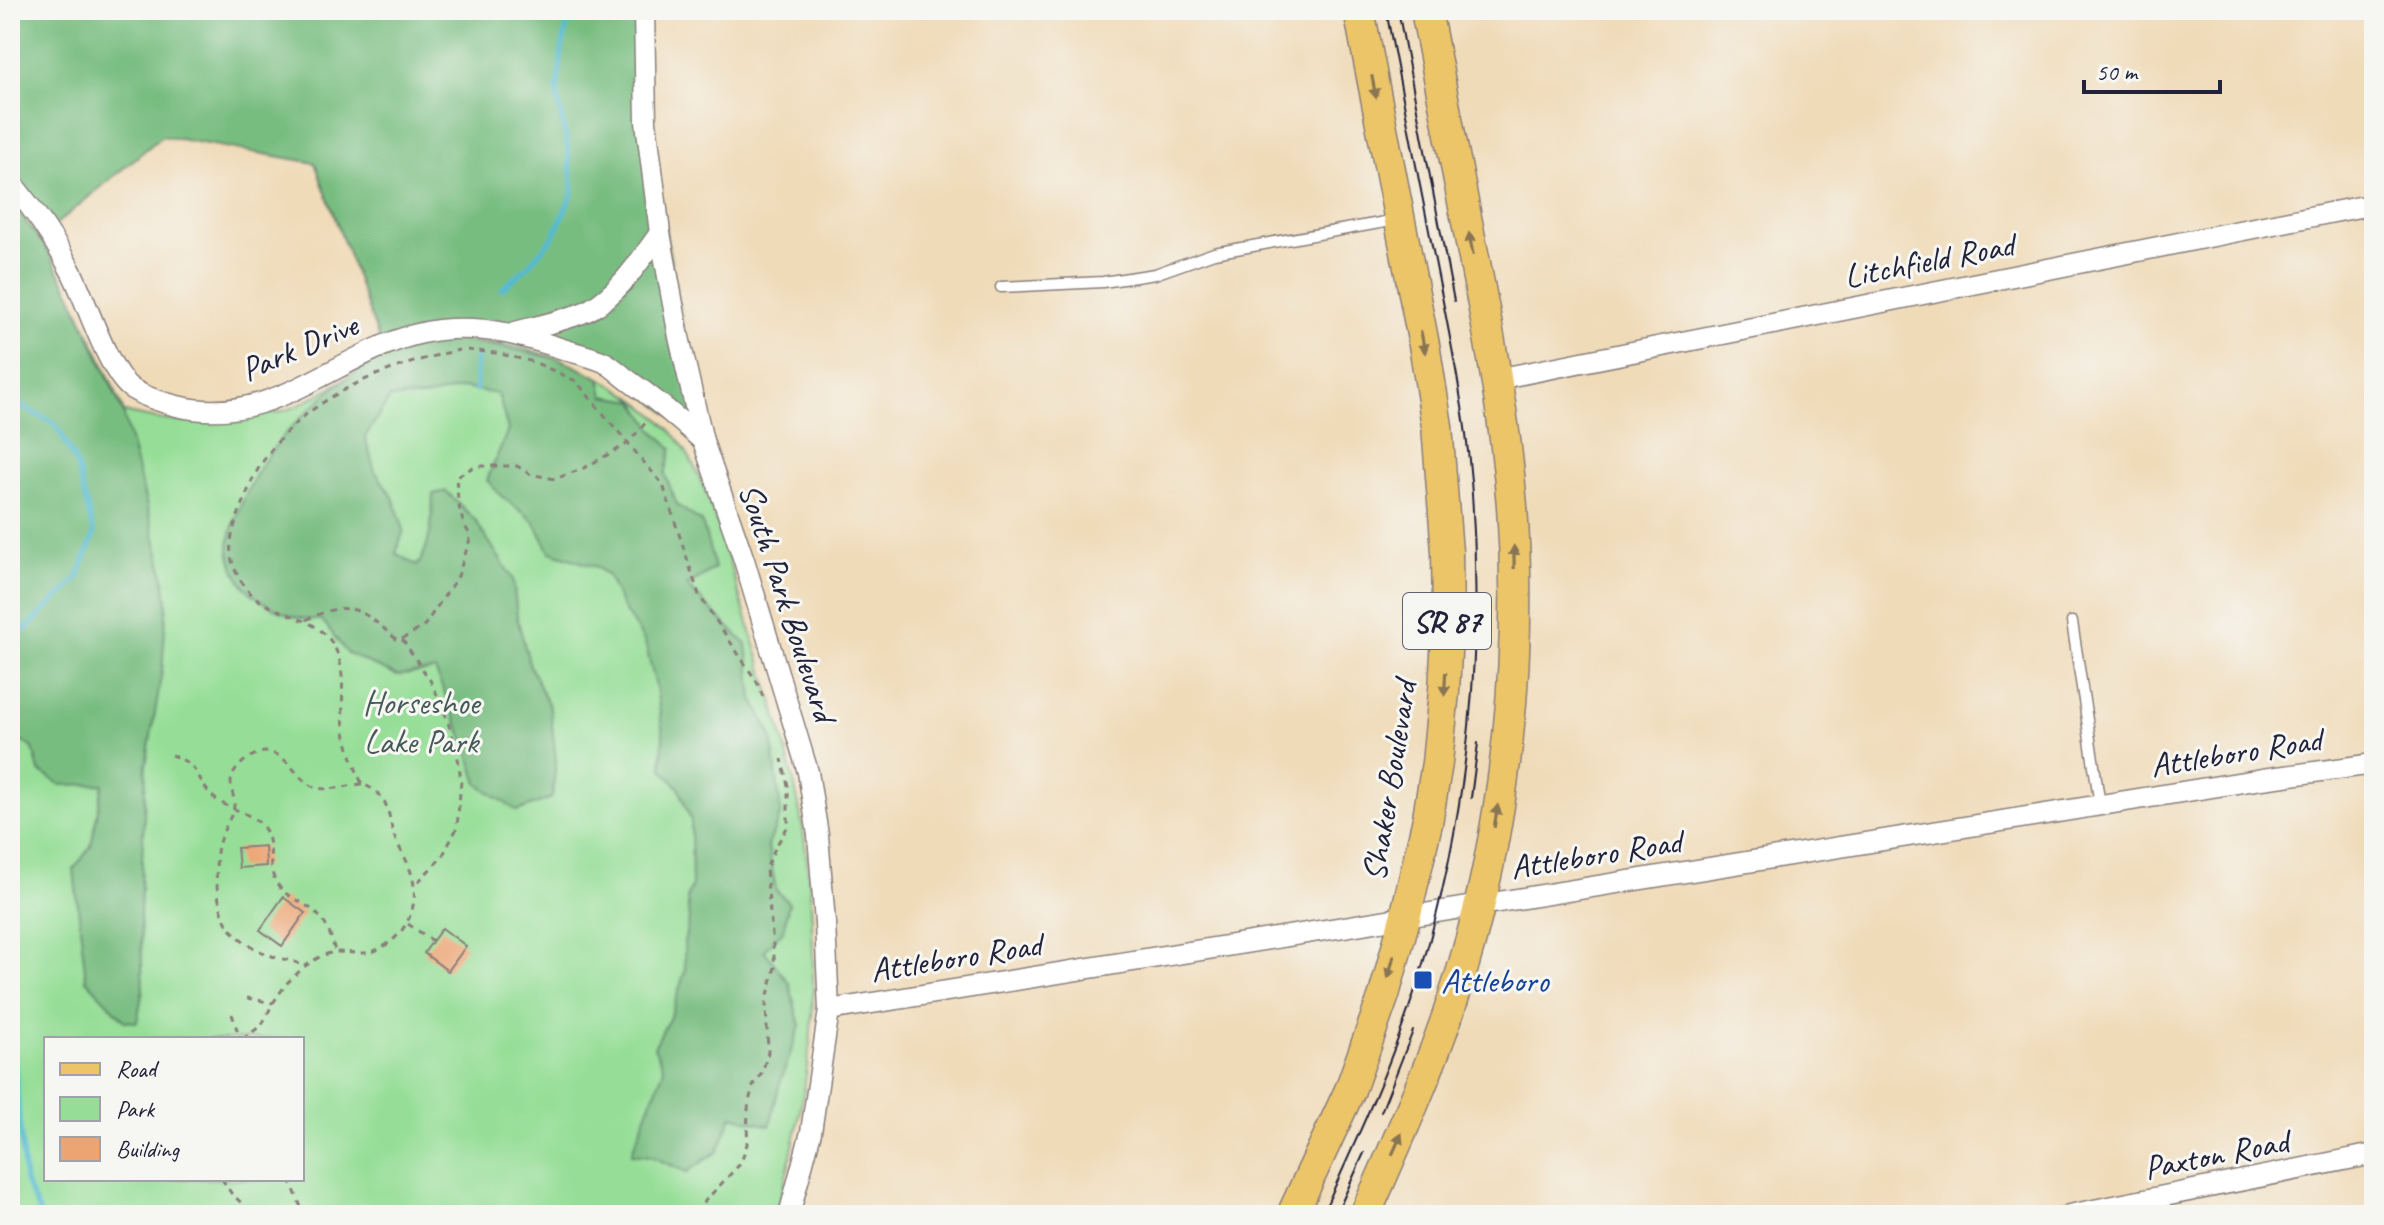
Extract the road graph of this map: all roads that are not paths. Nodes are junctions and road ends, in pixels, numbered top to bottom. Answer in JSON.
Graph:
{"nodes":[{"id":1,"x":644,"y":10,"type":"edge"},
{"id":2,"x":1359,"y":10,"type":"edge"},
{"id":3,"x":1426,"y":10,"type":"edge"},
{"id":4,"x":10,"y":181,"type":"edge"},
{"id":5,"x":2374,"y":204,"type":"edge"},
{"id":6,"x":1400,"y":219,"type":"junction"},
{"id":7,"x":660,"y":233,"type":"junction"},
{"id":8,"x":1001,"y":287,"type":"dead end"},
{"id":9,"x":512,"y":333,"type":"junction"},
{"id":10,"x":1497,"y":379,"type":"junction"},
{"id":11,"x":703,"y":441,"type":"junction"},
{"id":12,"x":2072,"y":622,"type":"dead end"},
{"id":13,"x":2374,"y":764,"type":"edge"},
{"id":14,"x":2100,"y":805,"type":"junction"},
{"id":15,"x":1480,"y":905,"type":"junction"},
{"id":16,"x":1405,"y":918,"type":"junction"},
{"id":17,"x":829,"y":1010,"type":"junction"},
{"id":18,"x":2374,"y":1154,"type":"edge"},
{"id":19,"x":789,"y":1215,"type":"edge"},
{"id":20,"x":1292,"y":1215,"type":"edge"},
{"id":21,"x":1365,"y":1215,"type":"edge"},
{"id":22,"x":2069,"y":1215,"type":"edge"}],
"edges":[{"from":1,"to":7,"type":"street","name":"South Park Boulevard"},
{"from":2,"to":6,"type":"main road","name":"Shaker Boulevard","number":"SR 87","one_way":true},
{"from":10,"to":3,"type":"main road","number":"SR 87","one_way":true},
{"from":4,"to":9,"type":"street","name":"Park Drive"},
{"from":5,"to":10,"type":"street","name":"Litchfield Road"},
{"from":6,"to":8,"type":"lane"},
{"from":6,"to":16,"type":"main road","name":"Shaker Boulevard","number":"SR 87","one_way":true},
{"from":7,"to":9,"type":"street"},
{"from":7,"to":11,"type":"street","name":"South Park Boulevard"},
{"from":9,"to":11,"type":"street","name":"Park Drive"},
{"from":15,"to":10,"type":"main road","number":"SR 87","one_way":true},
{"from":11,"to":17,"type":"street","name":"South Park Boulevard"},
{"from":12,"to":14,"type":"lane"},
{"from":13,"to":14,"type":"street","name":"Attleboro Road"},
{"from":14,"to":15,"type":"street","name":"Attleboro Road"},
{"from":15,"to":16,"type":"street","name":"Attleboro Road"},
{"from":21,"to":15,"type":"main road","number":"SR 87","one_way":true},
{"from":16,"to":17,"type":"street","name":"Attleboro Road"},
{"from":16,"to":20,"type":"main road","name":"Shaker Boulevard","number":"SR 87","one_way":true},
{"from":17,"to":19,"type":"street","name":"South Park Boulevard"},
{"from":18,"to":22,"type":"street","name":"Paxton Road"}]}
